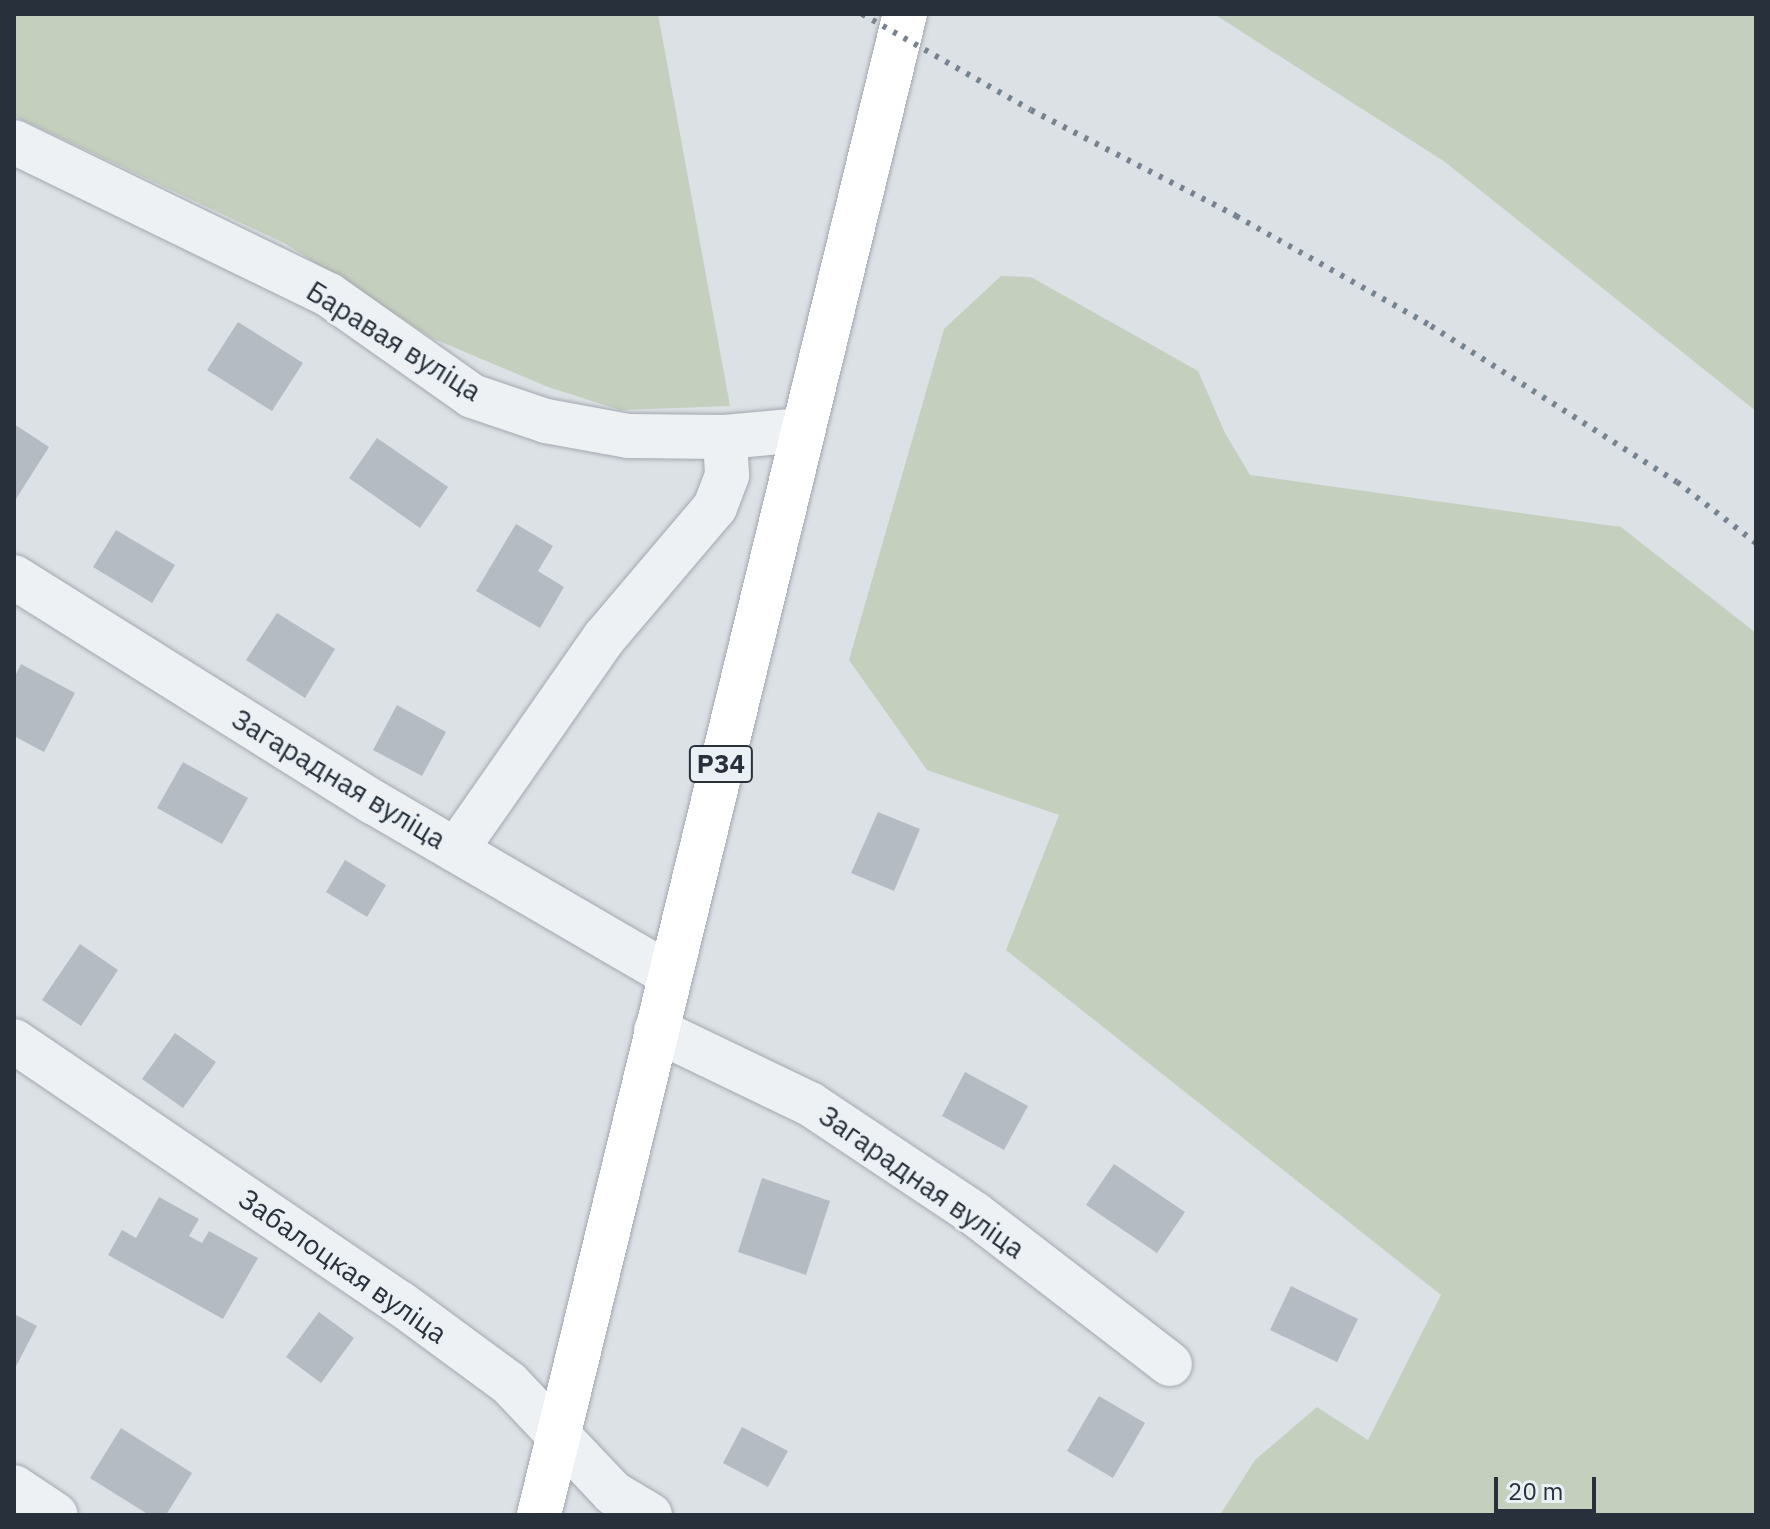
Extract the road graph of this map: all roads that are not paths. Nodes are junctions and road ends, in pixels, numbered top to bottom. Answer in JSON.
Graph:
{"nodes":[{"id":1,"x":905,"y":14,"type":"edge"},
{"id":2,"x":14,"y":142,"type":"edge"},
{"id":3,"x":802,"y":430,"type":"junction"},
{"id":4,"x":725,"y":437,"type":"junction"},
{"id":5,"x":14,"y":577,"type":"edge"},
{"id":6,"x":456,"y":850,"type":"junction"},
{"id":7,"x":669,"y":974,"type":"junction"},
{"id":8,"x":656,"y":1030,"type":"junction"},
{"id":9,"x":14,"y":1041,"type":"edge"},
{"id":10,"x":1170,"y":1364,"type":"dead end"},
{"id":11,"x":558,"y":1438,"type":"junction"},
{"id":12,"x":14,"y":1487,"type":"edge"},
{"id":13,"x":56,"y":1515,"type":"edge"},
{"id":14,"x":539,"y":1515,"type":"edge"},
{"id":15,"x":650,"y":1515,"type":"edge"}],
"edges":[{"from":1,"to":3,"type":"main road","number":"Р34"},
{"from":2,"to":4,"type":"street","name":"Баравая вуліца"},
{"from":3,"to":4,"type":"street","name":"Баравая вуліца"},
{"from":3,"to":7,"type":"main road","number":"Р34"},
{"from":4,"to":6,"type":"street"},
{"from":5,"to":6,"type":"street","name":"Загарадная вуліца"},
{"from":6,"to":7,"type":"street","name":"Загарадная вуліца"},
{"from":7,"to":8,"type":"main road","number":"Р34"},
{"from":8,"to":10,"type":"street","name":"Загарадная вуліца"},
{"from":8,"to":11,"type":"main road","number":"Р34"},
{"from":9,"to":11,"type":"street","name":"Забалоцкая вуліца"},
{"from":11,"to":14,"type":"main road","number":"Р34"},
{"from":11,"to":15,"type":"street","name":"Забалоцкая вуліца"},
{"from":12,"to":13,"type":"street"}]}
